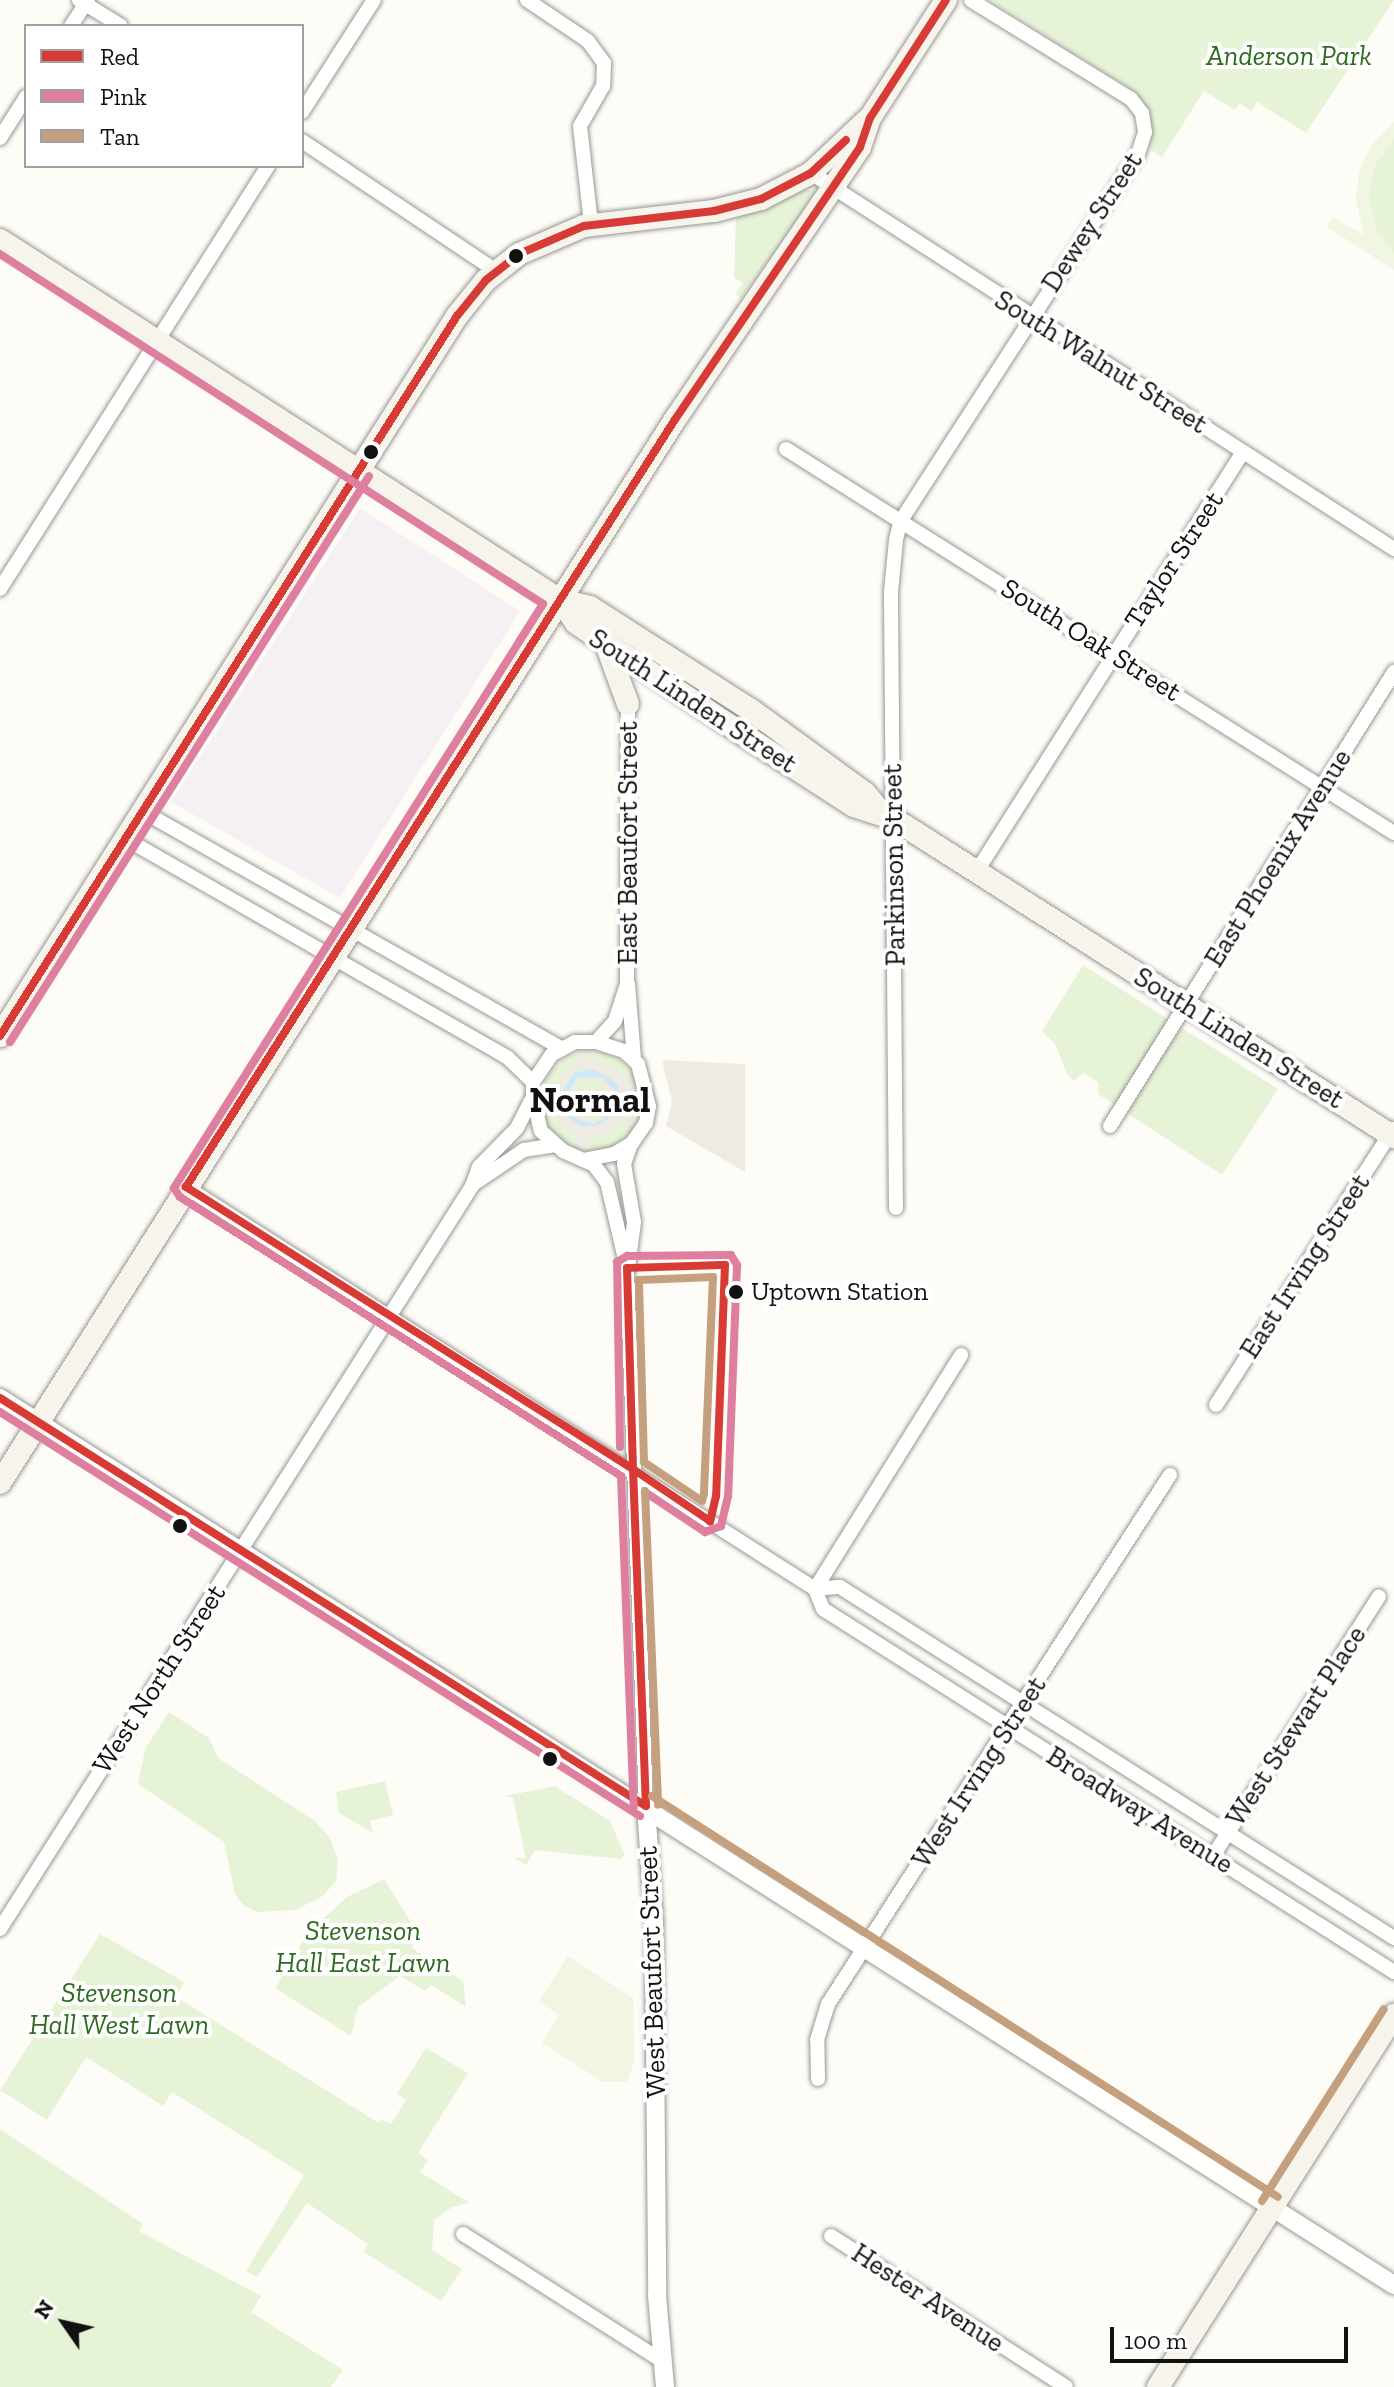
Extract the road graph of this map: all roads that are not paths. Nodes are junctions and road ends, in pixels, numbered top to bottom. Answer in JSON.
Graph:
{"nodes":[{"id":1,"x":374,"y":0,"type":"edge"},
{"id":2,"x":527,"y":0,"type":"edge"},
{"id":3,"x":946,"y":0,"type":"edge"},
{"id":4,"x":971,"y":0,"type":"edge"},
{"id":5,"x":84,"y":1,"type":"edge"},
{"id":6,"x":72,"y":24,"type":"edge"},
{"id":7,"x":118,"y":24,"type":"edge"},
{"id":8,"x":24,"y":100,"type":"edge"},
{"id":9,"x":304,"y":109,"type":"edge"},
{"id":10,"x":870,"y":118,"type":"junction"},
{"id":11,"x":0,"y":138,"type":"edge"},
{"id":12,"x":304,"y":142,"type":"edge"},
{"id":13,"x":267,"y":168,"type":"edge"},
{"id":14,"x":811,"y":173,"type":"junction"},
{"id":15,"x":832,"y":191,"type":"junction"},
{"id":16,"x":591,"y":224,"type":"junction"},
{"id":17,"x":0,"y":240,"type":"edge"},
{"id":18,"x":498,"y":270,"type":"junction"},
{"id":19,"x":1029,"y":318,"type":"junction"},
{"id":20,"x":156,"y":340,"type":"junction"},
{"id":21,"x":786,"y":449,"type":"dead end"},
{"id":22,"x":1243,"y":452,"type":"junction"},
{"id":23,"x":359,"y":470,"type":"junction"},
{"id":24,"x":900,"y":522,"type":"junction"},
{"id":25,"x":1394,"y":549,"type":"edge"},
{"id":26,"x":0,"y":589,"type":"edge"},
{"id":27,"x":560,"y":600,"type":"junction"},
{"id":28,"x":606,"y":643,"type":"junction"},
{"id":29,"x":1115,"y":654,"type":"junction"},
{"id":30,"x":1394,"y":672,"type":"edge"},
{"id":31,"x":670,"y":686,"type":"junction"},
{"id":32,"x":628,"y":704,"type":"junction"},
{"id":33,"x":1322,"y":787,"type":"junction"},
{"id":34,"x":887,"y":815,"type":"junction"},
{"id":35,"x":134,"y":825,"type":"junction"},
{"id":36,"x":1394,"y":833,"type":"edge"},
{"id":37,"x":977,"y":871,"type":"junction"},
{"id":38,"x":340,"y":945,"type":"junction"},
{"id":39,"x":627,"y":983,"type":"junction"},
{"id":40,"x":1187,"y":1004,"type":"junction"},
{"id":41,"x":0,"y":1036,"type":"edge"},
{"id":42,"x":596,"y":1042,"type":"junction"},
{"id":43,"x":562,"y":1049,"type":"junction"},
{"id":44,"x":634,"y":1059,"type":"junction"},
{"id":45,"x":533,"y":1090,"type":"junction"},
{"id":46,"x":1110,"y":1126,"type":"dead end"},
{"id":47,"x":1393,"y":1133,"type":"edge"},
{"id":48,"x":632,"y":1143,"type":"junction"},
{"id":49,"x":556,"y":1145,"type":"junction"},
{"id":50,"x":583,"y":1160,"type":"junction"},
{"id":51,"x":472,"y":1186,"type":"junction"},
{"id":52,"x":186,"y":1187,"type":"junction"},
{"id":53,"x":896,"y":1208,"type":"dead end"},
{"id":54,"x":627,"y":1268,"type":"junction"},
{"id":55,"x":389,"y":1315,"type":"junction"},
{"id":56,"x":961,"y":1355,"type":"dead end"},
{"id":57,"x":0,"y":1398,"type":"edge"},
{"id":58,"x":1216,"y":1405,"type":"dead end"},
{"id":59,"x":38,"y":1423,"type":"junction"},
{"id":60,"x":633,"y":1469,"type":"junction"},
{"id":61,"x":1170,"y":1475,"type":"dead end"},
{"id":62,"x":0,"y":1483,"type":"edge"},
{"id":63,"x":241,"y":1551,"type":"junction"},
{"id":64,"x":815,"y":1589,"type":"junction"},
{"id":65,"x":1379,"y":1596,"type":"dead end"},
{"id":66,"x":1024,"y":1702,"type":"junction"},
{"id":67,"x":1008,"y":1726,"type":"junction"},
{"id":68,"x":646,"y":1806,"type":"junction"},
{"id":69,"x":1228,"y":1832,"type":"junction"},
{"id":70,"x":1213,"y":1856,"type":"junction"},
{"id":71,"x":0,"y":1929,"type":"edge"},
{"id":72,"x":1394,"y":1938,"type":"edge"},
{"id":73,"x":866,"y":1946,"type":"junction"},
{"id":74,"x":1394,"y":1972,"type":"edge"},
{"id":75,"x":1394,"y":2015,"type":"edge"},
{"id":76,"x":818,"y":2079,"type":"dead end"},
{"id":77,"x":1272,"y":2207,"type":"junction"},
{"id":78,"x":463,"y":2234,"type":"dead end"},
{"id":79,"x":831,"y":2236,"type":"dead end"},
{"id":80,"x":1394,"y":2285,"type":"edge"},
{"id":81,"x":662,"y":2361,"type":"junction"},
{"id":82,"x":665,"y":2387,"type":"edge"},
{"id":83,"x":1066,"y":2387,"type":"edge"},
{"id":84,"x":1158,"y":2387,"type":"edge"}],
"edges":[{"from":1,"to":9,"type":"street"},
{"from":2,"to":16,"type":"street"},
{"from":3,"to":10,"type":"main road"},
{"from":4,"to":19,"type":"street","name":"Dewey Street"},
{"from":5,"to":6,"type":"street"},
{"from":5,"to":7,"type":"street"},
{"from":8,"to":11,"type":"street"},
{"from":10,"to":14,"type":"main road"},
{"from":10,"to":15,"type":"main road"},
{"from":12,"to":18,"type":"street"},
{"from":13,"to":20,"type":"street"},
{"from":14,"to":15,"type":"street","name":"South Walnut Street"},
{"from":14,"to":16,"type":"main road"},
{"from":15,"to":19,"type":"street","name":"South Walnut Street"},
{"from":15,"to":27,"type":"main road"},
{"from":16,"to":18,"type":"main road"},
{"from":17,"to":20,"type":"main road"},
{"from":18,"to":23,"type":"main road"},
{"from":19,"to":22,"type":"street","name":"South Walnut Street"},
{"from":19,"to":24,"type":"street","name":"Dewey Street"},
{"from":20,"to":23,"type":"main road"},
{"from":20,"to":26,"type":"street"},
{"from":21,"to":24,"type":"street","name":"South Oak Street"},
{"from":22,"to":25,"type":"street","name":"South Walnut Street"},
{"from":22,"to":29,"type":"street","name":"Taylor Street"},
{"from":23,"to":27,"type":"main road"},
{"from":23,"to":35,"type":"main road"},
{"from":24,"to":29,"type":"street","name":"South Oak Street"},
{"from":24,"to":34,"type":"street","name":"Parkinson Street"},
{"from":27,"to":28,"type":"main road","name":"South Linden Street"},
{"from":27,"to":34,"type":"main road","name":"South Linden Street"},
{"from":27,"to":38,"type":"main road"},
{"from":28,"to":31,"type":"main road","name":"South Linden Street"},
{"from":28,"to":32,"type":"main road"},
{"from":29,"to":33,"type":"street","name":"South Oak Street"},
{"from":29,"to":37,"type":"street","name":"Taylor Street"},
{"from":30,"to":33,"type":"street","name":"East Phoenix Avenue"},
{"from":31,"to":32,"type":"main road"},
{"from":31,"to":34,"type":"main road","name":"South Linden Street"},
{"from":32,"to":39,"type":"street","name":"East Beaufort Street"},
{"from":33,"to":36,"type":"street","name":"South Oak Street"},
{"from":33,"to":40,"type":"street","name":"East Phoenix Avenue"},
{"from":34,"to":37,"type":"main road","name":"South Linden Street"},
{"from":34,"to":53,"type":"street","name":"Parkinson Street"},
{"from":35,"to":38,"type":"street"},
{"from":35,"to":38,"type":"street"},
{"from":35,"to":41,"type":"main road"},
{"from":37,"to":40,"type":"main road","name":"South Linden Street"},
{"from":38,"to":43,"type":"street"},
{"from":38,"to":45,"type":"street"},
{"from":38,"to":52,"type":"main road"},
{"from":39,"to":42,"type":"street","name":"East Beaufort Street"},
{"from":39,"to":44,"type":"street","name":"East Beaufort Street"},
{"from":40,"to":46,"type":"street","name":"East Phoenix Avenue"},
{"from":40,"to":47,"type":"main road","name":"South Linden Street"},
{"from":42,"to":43,"type":"street"},
{"from":42,"to":44,"type":"street"},
{"from":43,"to":45,"type":"street"},
{"from":44,"to":48,"type":"street"},
{"from":45,"to":49,"type":"street"},
{"from":45,"to":51,"type":"street","name":"West North Street"},
{"from":47,"to":58,"type":"street","name":"East Irving Street"},
{"from":48,"to":50,"type":"street"},
{"from":48,"to":54,"type":"street","name":"West Beaufort Street"},
{"from":49,"to":50,"type":"street"},
{"from":49,"to":51,"type":"street","name":"West North Street"},
{"from":50,"to":54,"type":"street","name":"West Beaufort Street"},
{"from":51,"to":55,"type":"street","name":"West North Street"},
{"from":52,"to":55,"type":"street","name":"Broadway Avenue"},
{"from":52,"to":59,"type":"main road"},
{"from":54,"to":60,"type":"street","name":"West Beaufort Street"},
{"from":55,"to":60,"type":"street","name":"Broadway Avenue"},
{"from":55,"to":63,"type":"street","name":"West North Street"},
{"from":56,"to":64,"type":"street"},
{"from":57,"to":59,"type":"street"},
{"from":59,"to":62,"type":"main road"},
{"from":59,"to":63,"type":"street"},
{"from":60,"to":64,"type":"street","name":"Broadway Avenue"},
{"from":60,"to":68,"type":"street","name":"West Beaufort Street"},
{"from":61,"to":66,"type":"street","name":"West Irving Street"},
{"from":63,"to":68,"type":"street"},
{"from":63,"to":71,"type":"street","name":"West North Street"},
{"from":64,"to":66,"type":"street","name":"Broadway Avenue"},
{"from":64,"to":67,"type":"street","name":"Broadway Avenue"},
{"from":65,"to":69,"type":"street","name":"West Stewart Place"},
{"from":66,"to":67,"type":"street","name":"West Irving Street"},
{"from":66,"to":69,"type":"street","name":"Broadway Avenue"},
{"from":67,"to":70,"type":"street","name":"Broadway Avenue"},
{"from":67,"to":73,"type":"street","name":"West Irving Street"},
{"from":68,"to":73,"type":"street"},
{"from":68,"to":81,"type":"street","name":"West Beaufort Street"},
{"from":69,"to":70,"type":"street","name":"West Stewart Place"},
{"from":69,"to":72,"type":"street","name":"Broadway Avenue"},
{"from":70,"to":74,"type":"street","name":"Broadway Avenue"},
{"from":73,"to":76,"type":"street","name":"West Irving Street"},
{"from":73,"to":77,"type":"street"},
{"from":75,"to":77,"type":"main road"},
{"from":77,"to":80,"type":"street"},
{"from":77,"to":84,"type":"main road"},
{"from":78,"to":81,"type":"street"},
{"from":79,"to":83,"type":"street","name":"Hester Avenue"},
{"from":81,"to":82,"type":"street","name":"West Beaufort Street"}]}
